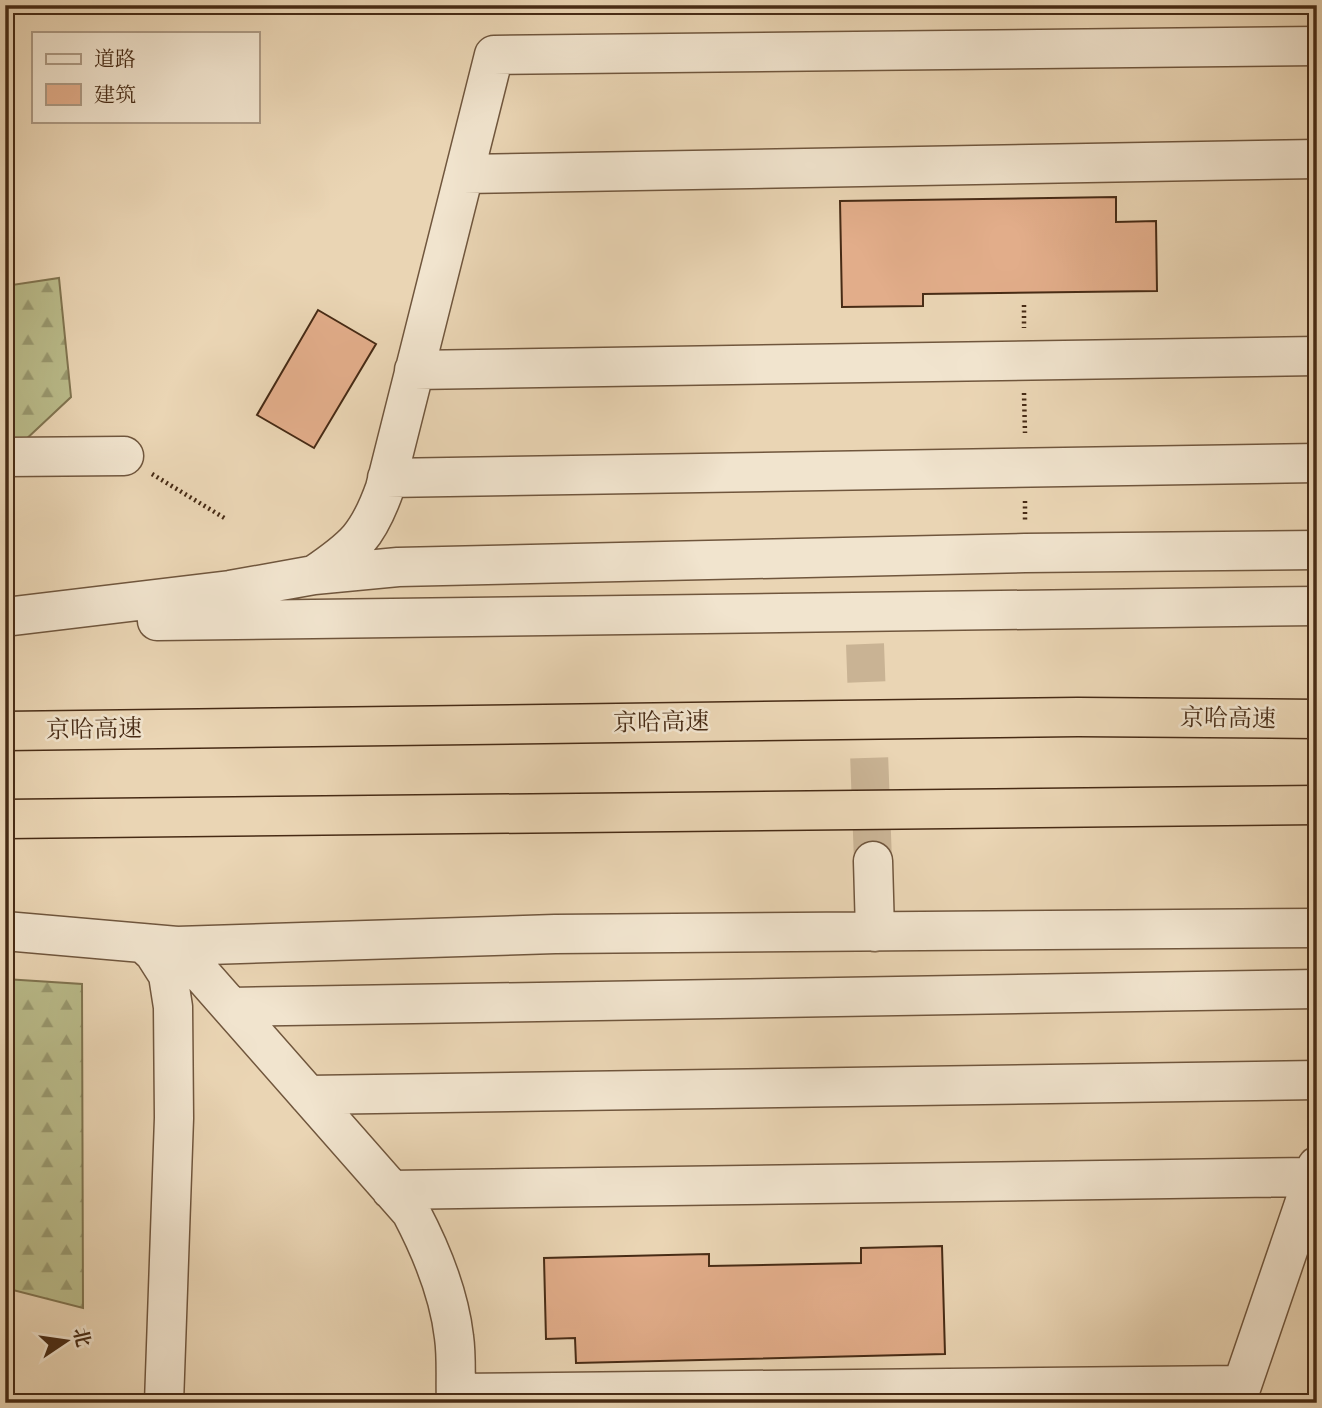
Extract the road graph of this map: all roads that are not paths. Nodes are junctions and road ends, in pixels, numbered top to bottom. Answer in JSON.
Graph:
{"nodes":[{"id":1,"x":1317,"y":46,"type":"edge"},
{"id":2,"x":1317,"y":159,"type":"edge"},
{"id":3,"x":464,"y":174,"type":"junction"},
{"id":4,"x":1317,"y":356,"type":"edge"},
{"id":5,"x":414,"y":370,"type":"junction"},
{"id":6,"x":124,"y":456,"type":"road end"},
{"id":7,"x":5,"y":457,"type":"edge"},
{"id":8,"x":1317,"y":463,"type":"edge"},
{"id":9,"x":387,"y":478,"type":"junction"},
{"id":10,"x":1317,"y":550,"type":"edge"},
{"id":11,"x":314,"y":575,"type":"junction"},
{"id":12,"x":1317,"y":606,"type":"edge"},
{"id":13,"x":5,"y":617,"type":"edge"},
{"id":14,"x":5,"y":626,"type":"edge"},
{"id":15,"x":1317,"y":719,"type":"edge"},
{"id":16,"x":5,"y":731,"type":"edge"},
{"id":17,"x":1317,"y":805,"type":"edge"},
{"id":18,"x":5,"y":819,"type":"edge"},
{"id":19,"x":873,"y":862,"type":"tunnel mouth"},
{"id":20,"x":1317,"y":928,"type":"edge"},
{"id":21,"x":5,"y":931,"type":"edge"},
{"id":22,"x":875,"y":932,"type":"junction"},
{"id":23,"x":160,"y":945,"type":"junction"},
{"id":24,"x":1317,"y":989,"type":"edge"},
{"id":25,"x":231,"y":1007,"type":"junction"},
{"id":26,"x":1317,"y":1080,"type":"edge"},
{"id":27,"x":308,"y":1095,"type":"junction"},
{"id":28,"x":1315,"y":1171,"type":"edge"},
{"id":29,"x":391,"y":1190,"type":"junction"},
{"id":30,"x":1239,"y":1394,"type":"edge"},
{"id":31,"x":456,"y":1398,"type":"edge"},
{"id":32,"x":164,"y":1403,"type":"edge"}],
"edges":[{"from":1,"to":3,"type":"lane"},
{"from":2,"to":3,"type":"lane"},
{"from":3,"to":5,"type":"lane"},
{"from":4,"to":5,"type":"lane"},
{"from":5,"to":9,"type":"lane"},
{"from":6,"to":7,"type":"lane"},
{"from":8,"to":9,"type":"lane"},
{"from":9,"to":11,"type":"lane"},
{"from":10,"to":11,"type":"lane"},
{"from":11,"to":13,"type":"lane"},
{"from":12,"to":14,"type":"lane"},
{"from":15,"to":16,"type":"highway","name":"京哈高速"},
{"from":17,"to":18,"type":"highway"},
{"from":19,"to":22,"type":"lane"},
{"from":20,"to":22,"type":"lane"},
{"from":21,"to":23,"type":"lane"},
{"from":22,"to":23,"type":"lane"},
{"from":23,"to":25,"type":"lane"},
{"from":23,"to":32,"type":"lane"},
{"from":24,"to":25,"type":"lane"},
{"from":25,"to":27,"type":"lane"},
{"from":26,"to":27,"type":"lane"},
{"from":27,"to":29,"type":"lane"},
{"from":28,"to":29,"type":"lane"},
{"from":28,"to":30,"type":"lane"},
{"from":29,"to":31,"type":"lane"},
{"from":30,"to":31,"type":"lane"}]}
